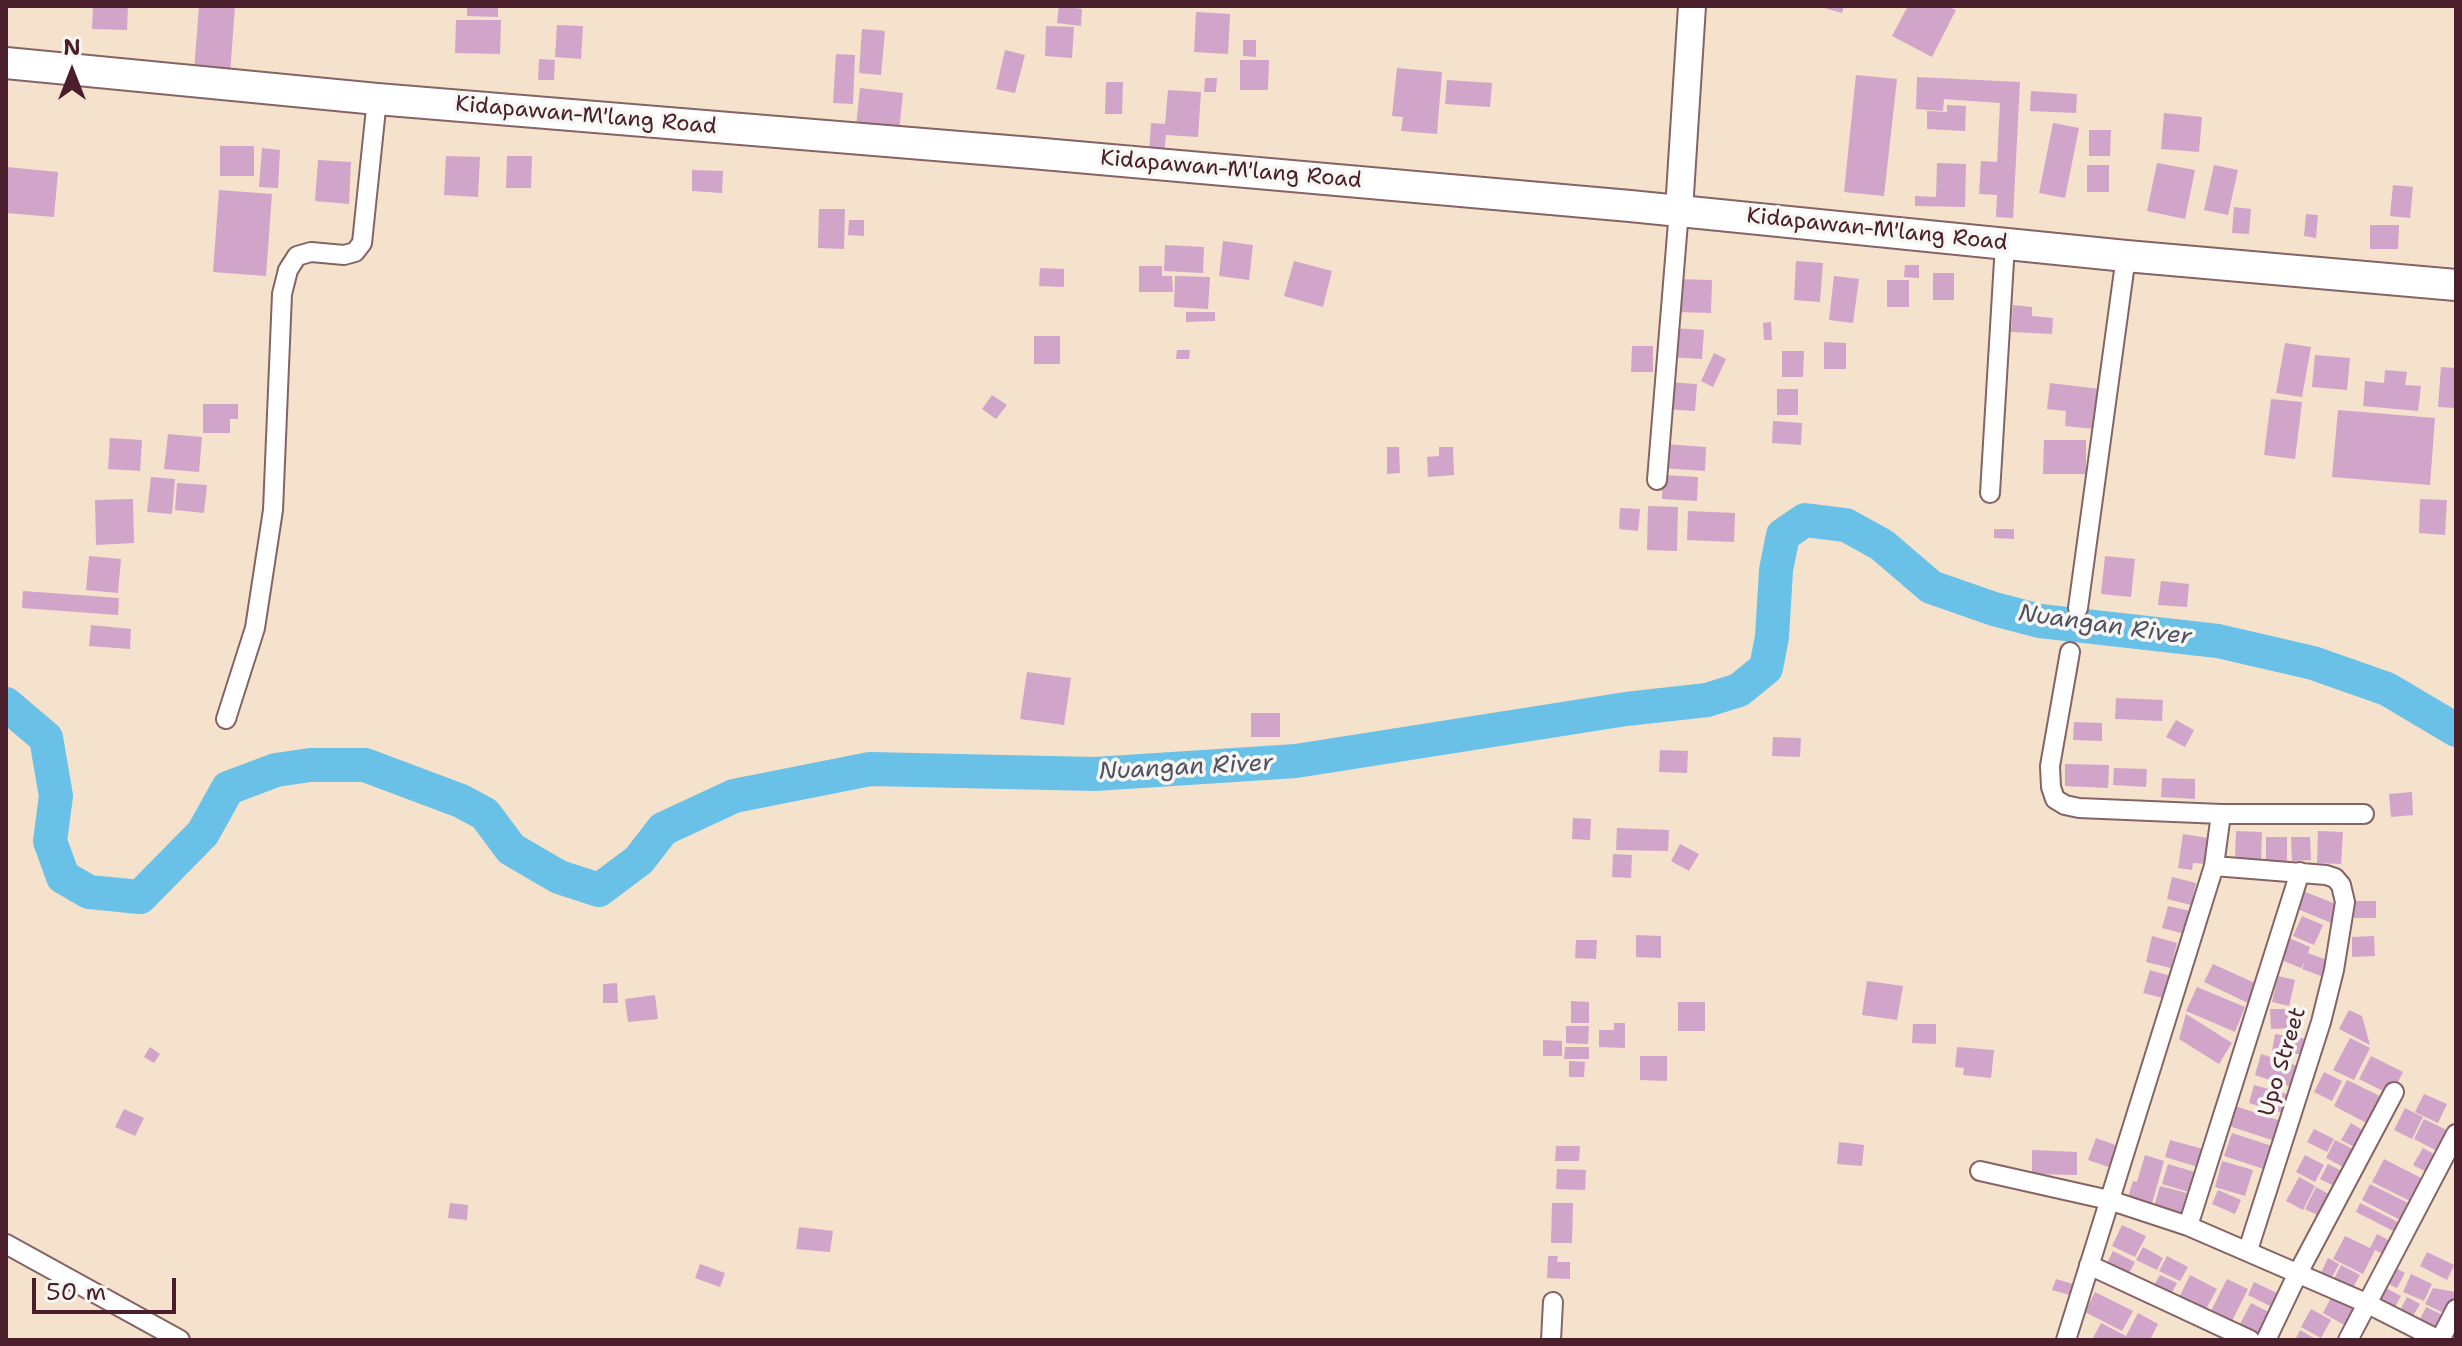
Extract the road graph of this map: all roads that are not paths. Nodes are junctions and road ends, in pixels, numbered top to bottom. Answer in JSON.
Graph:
{"nodes":[{"id":1,"x":1692,"y":6,"type":"edge"},
{"id":2,"x":6,"y":63,"type":"edge"},
{"id":3,"x":377,"y":99,"type":"junction"},
{"id":4,"x":1679,"y":210,"type":"junction"},
{"id":5,"x":2005,"y":244,"type":"junction"},
{"id":6,"x":2126,"y":256,"type":"junction"},
{"id":7,"x":2456,"y":285,"type":"edge"},
{"id":8,"x":1657,"y":480,"type":"dead end"},
{"id":9,"x":1990,"y":493,"type":"dead end"},
{"id":10,"x":2078,"y":608,"type":"dead end"},
{"id":11,"x":2070,"y":652,"type":"dead end"},
{"id":12,"x":226,"y":719,"type":"dead end"},
{"id":13,"x":2221,"y":814,"type":"junction"},
{"id":14,"x":2364,"y":814,"type":"dead end"},
{"id":15,"x":2214,"y":866,"type":"junction"},
{"id":16,"x":2300,"y":872,"type":"junction"},
{"id":17,"x":2394,"y":1092,"type":"dead end"},
{"id":18,"x":2456,"y":1134,"type":"edge"},
{"id":19,"x":1980,"y":1171,"type":"dead end"},
{"id":20,"x":2109,"y":1200,"type":"junction"},
{"id":21,"x":2188,"y":1226,"type":"junction"},
{"id":22,"x":6,"y":1244,"type":"edge"},
{"id":23,"x":2248,"y":1250,"type":"junction"},
{"id":24,"x":2089,"y":1265,"type":"junction"},
{"id":25,"x":2298,"y":1273,"type":"junction"},
{"id":26,"x":1553,"y":1302,"type":"dead end"},
{"id":27,"x":2366,"y":1303,"type":"junction"},
{"id":28,"x":2456,"y":1309,"type":"edge"},
{"id":29,"x":2071,"y":1338,"type":"edge"},
{"id":30,"x":180,"y":1340,"type":"edge"},
{"id":31,"x":1551,"y":1340,"type":"edge"},
{"id":32,"x":2250,"y":1340,"type":"edge"},
{"id":33,"x":2266,"y":1340,"type":"edge"},
{"id":34,"x":2348,"y":1340,"type":"edge"},
{"id":35,"x":2440,"y":1340,"type":"edge"}],
"edges":[{"from":1,"to":4,"type":"street"},
{"from":2,"to":3,"type":"main road","name":"Kidapawan-M'lang Road"},
{"from":3,"to":4,"type":"main road","name":"Kidapawan-M'lang Road"},
{"from":3,"to":12,"type":"street"},
{"from":4,"to":5,"type":"main road","name":"Kidapawan-M'lang Road"},
{"from":4,"to":8,"type":"street"},
{"from":5,"to":6,"type":"main road","name":"Kidapawan-M'lang Road"},
{"from":5,"to":9,"type":"street"},
{"from":6,"to":7,"type":"main road","name":"Kidapawan-M'lang Road"},
{"from":6,"to":10,"type":"street"},
{"from":11,"to":13,"type":"street"},
{"from":13,"to":14,"type":"street"},
{"from":13,"to":15,"type":"street"},
{"from":15,"to":16,"type":"street"},
{"from":15,"to":20,"type":"street"},
{"from":16,"to":21,"type":"street"},
{"from":16,"to":23,"type":"street","name":"Upo Street"},
{"from":17,"to":25,"type":"street"},
{"from":18,"to":27,"type":"street"},
{"from":19,"to":20,"type":"street"},
{"from":20,"to":21,"type":"street"},
{"from":20,"to":24,"type":"street"},
{"from":21,"to":23,"type":"street"},
{"from":22,"to":30,"type":"street"},
{"from":23,"to":25,"type":"street"},
{"from":24,"to":29,"type":"street"},
{"from":24,"to":32,"type":"street"},
{"from":25,"to":27,"type":"street"},
{"from":25,"to":33,"type":"street"},
{"from":26,"to":31,"type":"street"},
{"from":27,"to":34,"type":"street"},
{"from":27,"to":35,"type":"street"},
{"from":28,"to":35,"type":"street"}]}
